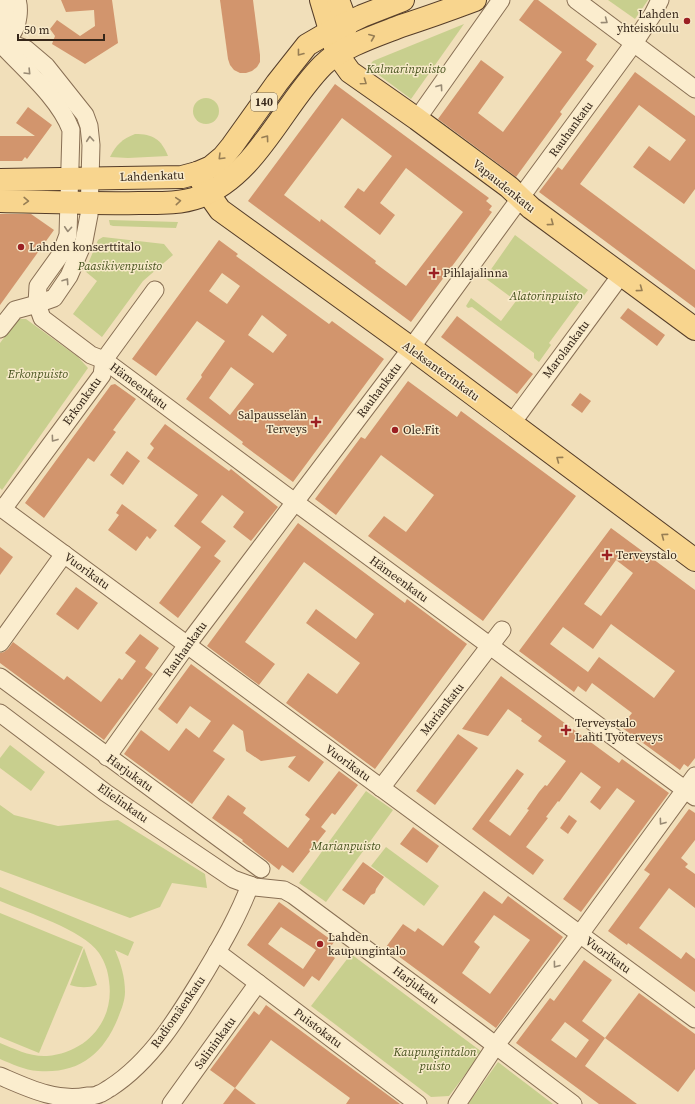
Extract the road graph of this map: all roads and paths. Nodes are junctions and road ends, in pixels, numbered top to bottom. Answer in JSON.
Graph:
{"nodes":[{"id":1,"x":7,"y":0,"type":"edge"},
{"id":2,"x":17,"y":0,"type":"edge"},
{"id":3,"x":321,"y":0,"type":"edge"},
{"id":4,"x":338,"y":0,"type":"edge"},
{"id":5,"x":403,"y":0,"type":"edge"},
{"id":6,"x":475,"y":0,"type":"edge"},
{"id":7,"x":501,"y":0,"type":"edge"},
{"id":8,"x":576,"y":0,"type":"edge"},
{"id":9,"x":660,"y":0,"type":"edge"},
{"id":10,"x":339,"y":27,"type":"junction"},
{"id":11,"x":634,"y":43,"type":"junction"},
{"id":12,"x":1,"y":44,"type":"edge"},
{"id":13,"x":337,"y":54,"type":"junction"},
{"id":14,"x":695,"y":89,"type":"edge"},
{"id":15,"x":417,"y":119,"type":"junction"},
{"id":16,"x":197,"y":173,"type":"junction"},
{"id":17,"x":79,"y":179,"type":"junction"},
{"id":18,"x":0,"y":180,"type":"edge"},
{"id":19,"x":208,"y":193,"type":"junction"},
{"id":20,"x":521,"y":198,"type":"junction"},
{"id":21,"x":0,"y":200,"type":"edge"},
{"id":22,"x":79,"y":203,"type":"junction"},
{"id":23,"x":622,"y":275,"type":"junction"},
{"id":24,"x":155,"y":290,"type":"dead end"},
{"id":25,"x":37,"y":304,"type":"junction"},
{"id":26,"x":0,"y":329,"type":"edge"},
{"id":27,"x":695,"y":329,"type":"edge"},
{"id":28,"x":411,"y":348,"type":"junction"},
{"id":29,"x":104,"y":360,"type":"junction"},
{"id":30,"x":512,"y":423,"type":"junction"},
{"id":31,"x":295,"y":502,"type":"junction"},
{"id":32,"x":1,"y":508,"type":"edge"},
{"id":33,"x":64,"y":554,"type":"junction"},
{"id":34,"x":695,"y":560,"type":"edge"},
{"id":35,"x":502,"y":630,"type":"dead end"},
{"id":36,"x":0,"y":642,"type":"edge"},
{"id":37,"x":187,"y":645,"type":"junction"},
{"id":38,"x":490,"y":646,"type":"junction"},
{"id":39,"x":0,"y":677,"type":"edge"},
{"id":40,"x":0,"y":713,"type":"edge"},
{"id":41,"x":107,"y":757,"type":"junction"},
{"id":42,"x":695,"y":776,"type":"edge"},
{"id":43,"x":381,"y":788,"type":"junction"},
{"id":44,"x":690,"y":794,"type":"edge"},
{"id":45,"x":261,"y":868,"type":"dead end"},
{"id":46,"x":250,"y":885,"type":"junction"},
{"id":47,"x":580,"y":934,"type":"junction"},
{"id":48,"x":217,"y":952,"type":"junction"},
{"id":49,"x":258,"y":983,"type":"junction"},
{"id":50,"x":695,"y":1019,"type":"edge"},
{"id":51,"x":496,"y":1045,"type":"junction"},
{"id":52,"x":0,"y":1076,"type":"edge"},
{"id":53,"x":172,"y":1104,"type":"edge"},
{"id":54,"x":418,"y":1104,"type":"edge"},
{"id":55,"x":457,"y":1104,"type":"edge"},
{"id":56,"x":573,"y":1104,"type":"edge"}],
"edges":[{"from":1,"to":12,"type":"street"},
{"from":2,"to":12,"type":"street"},
{"from":3,"to":10,"type":"main road"},
{"from":4,"to":10,"type":"main road"},
{"from":5,"to":10,"type":"main road","name":"Lahdenkatu","number":"140"},
{"from":13,"to":6,"type":"main road","number":"140","one_way":true},
{"from":15,"to":7,"type":"street","one_way":true},
{"from":8,"to":11,"type":"street","one_way":true},
{"from":9,"to":11,"type":"street","name":"Rauhankatu"},
{"from":10,"to":13,"type":"main road","name":"Vapaudenkatu"},
{"from":10,"to":16,"type":"main road","name":"Lahdenkatu","number":"140","one_way":true},
{"from":11,"to":14,"type":"street"},
{"from":11,"to":20,"type":"street","name":"Rauhankatu"},
{"from":12,"to":17,"type":"street"},
{"from":13,"to":15,"type":"main road","name":"Vapaudenkatu","one_way":true},
{"from":19,"to":13,"type":"main road","number":"140","one_way":true},
{"from":15,"to":20,"type":"main road","name":"Vapaudenkatu"},
{"from":16,"to":17,"type":"main road","name":"Lahdenkatu","number":"140"},
{"from":16,"to":19,"type":"main road","name":"Aleksanterinkatu"},
{"from":17,"to":18,"type":"main road","number":"140"},
{"from":17,"to":22,"type":"street"},
{"from":22,"to":19,"type":"main road","one_way":true},
{"from":19,"to":28,"type":"main road","name":"Aleksanterinkatu"},
{"from":20,"to":23,"type":"main road","name":"Vapaudenkatu","one_way":true},
{"from":20,"to":28,"type":"street","name":"Rauhankatu"},
{"from":21,"to":22,"type":"main road","one_way":true},
{"from":22,"to":25,"type":"street"},
{"from":23,"to":27,"type":"main road","name":"Vapaudenkatu","one_way":true},
{"from":23,"to":30,"type":"street","name":"Marolankatu"},
{"from":24,"to":29,"type":"street","name":"Erkonkatu"},
{"from":25,"to":26,"type":"street"},
{"from":25,"to":29,"type":"street","name":"Hämeenkatu"},
{"from":28,"to":30,"type":"main road","name":"Aleksanterinkatu"},
{"from":28,"to":31,"type":"street","name":"Rauhankatu"},
{"from":29,"to":31,"type":"street","name":"Hämeenkatu"},
{"from":29,"to":32,"type":"street","name":"Erkonkatu","one_way":true},
{"from":34,"to":30,"type":"main road","name":"Aleksanterinkatu","one_way":true},
{"from":31,"to":37,"type":"street","name":"Rauhankatu"},
{"from":31,"to":38,"type":"street","name":"Hämeenkatu"},
{"from":32,"to":33,"type":"street","name":"Vuorikatu"},
{"from":33,"to":36,"type":"street"},
{"from":33,"to":37,"type":"street","name":"Vuorikatu"},
{"from":35,"to":38,"type":"street","name":"Mariankatu"},
{"from":37,"to":41,"type":"street","name":"Rauhankatu"},
{"from":37,"to":43,"type":"street","name":"Vuorikatu"},
{"from":38,"to":43,"type":"street","name":"Mariankatu"},
{"from":38,"to":44,"type":"street","name":"Hämeenkatu"},
{"from":39,"to":41,"type":"street","name":"Harjukatu"},
{"from":40,"to":46,"type":"street","name":"Elielinkatu"},
{"from":41,"to":45,"type":"street","name":"Harjukatu"},
{"from":42,"to":44,"type":"street"},
{"from":43,"to":47,"type":"street","name":"Vuorikatu"},
{"from":44,"to":47,"type":"street","one_way":true},
{"from":46,"to":48,"type":"street","name":"Radiomäenkatu"},
{"from":46,"to":51,"type":"street","name":"Harjukatu"},
{"from":47,"to":50,"type":"street","name":"Vuorikatu"},
{"from":47,"to":51,"type":"street","one_way":true},
{"from":48,"to":49,"type":"street","name":"Puistokatu"},
{"from":48,"to":52,"type":"street","name":"Radiomäenkatu"},
{"from":49,"to":53,"type":"street","name":"Salininkatu"},
{"from":49,"to":54,"type":"street","name":"Puistokatu"},
{"from":51,"to":55,"type":"street"},
{"from":51,"to":56,"type":"street","name":"Harjukatu"}]}
